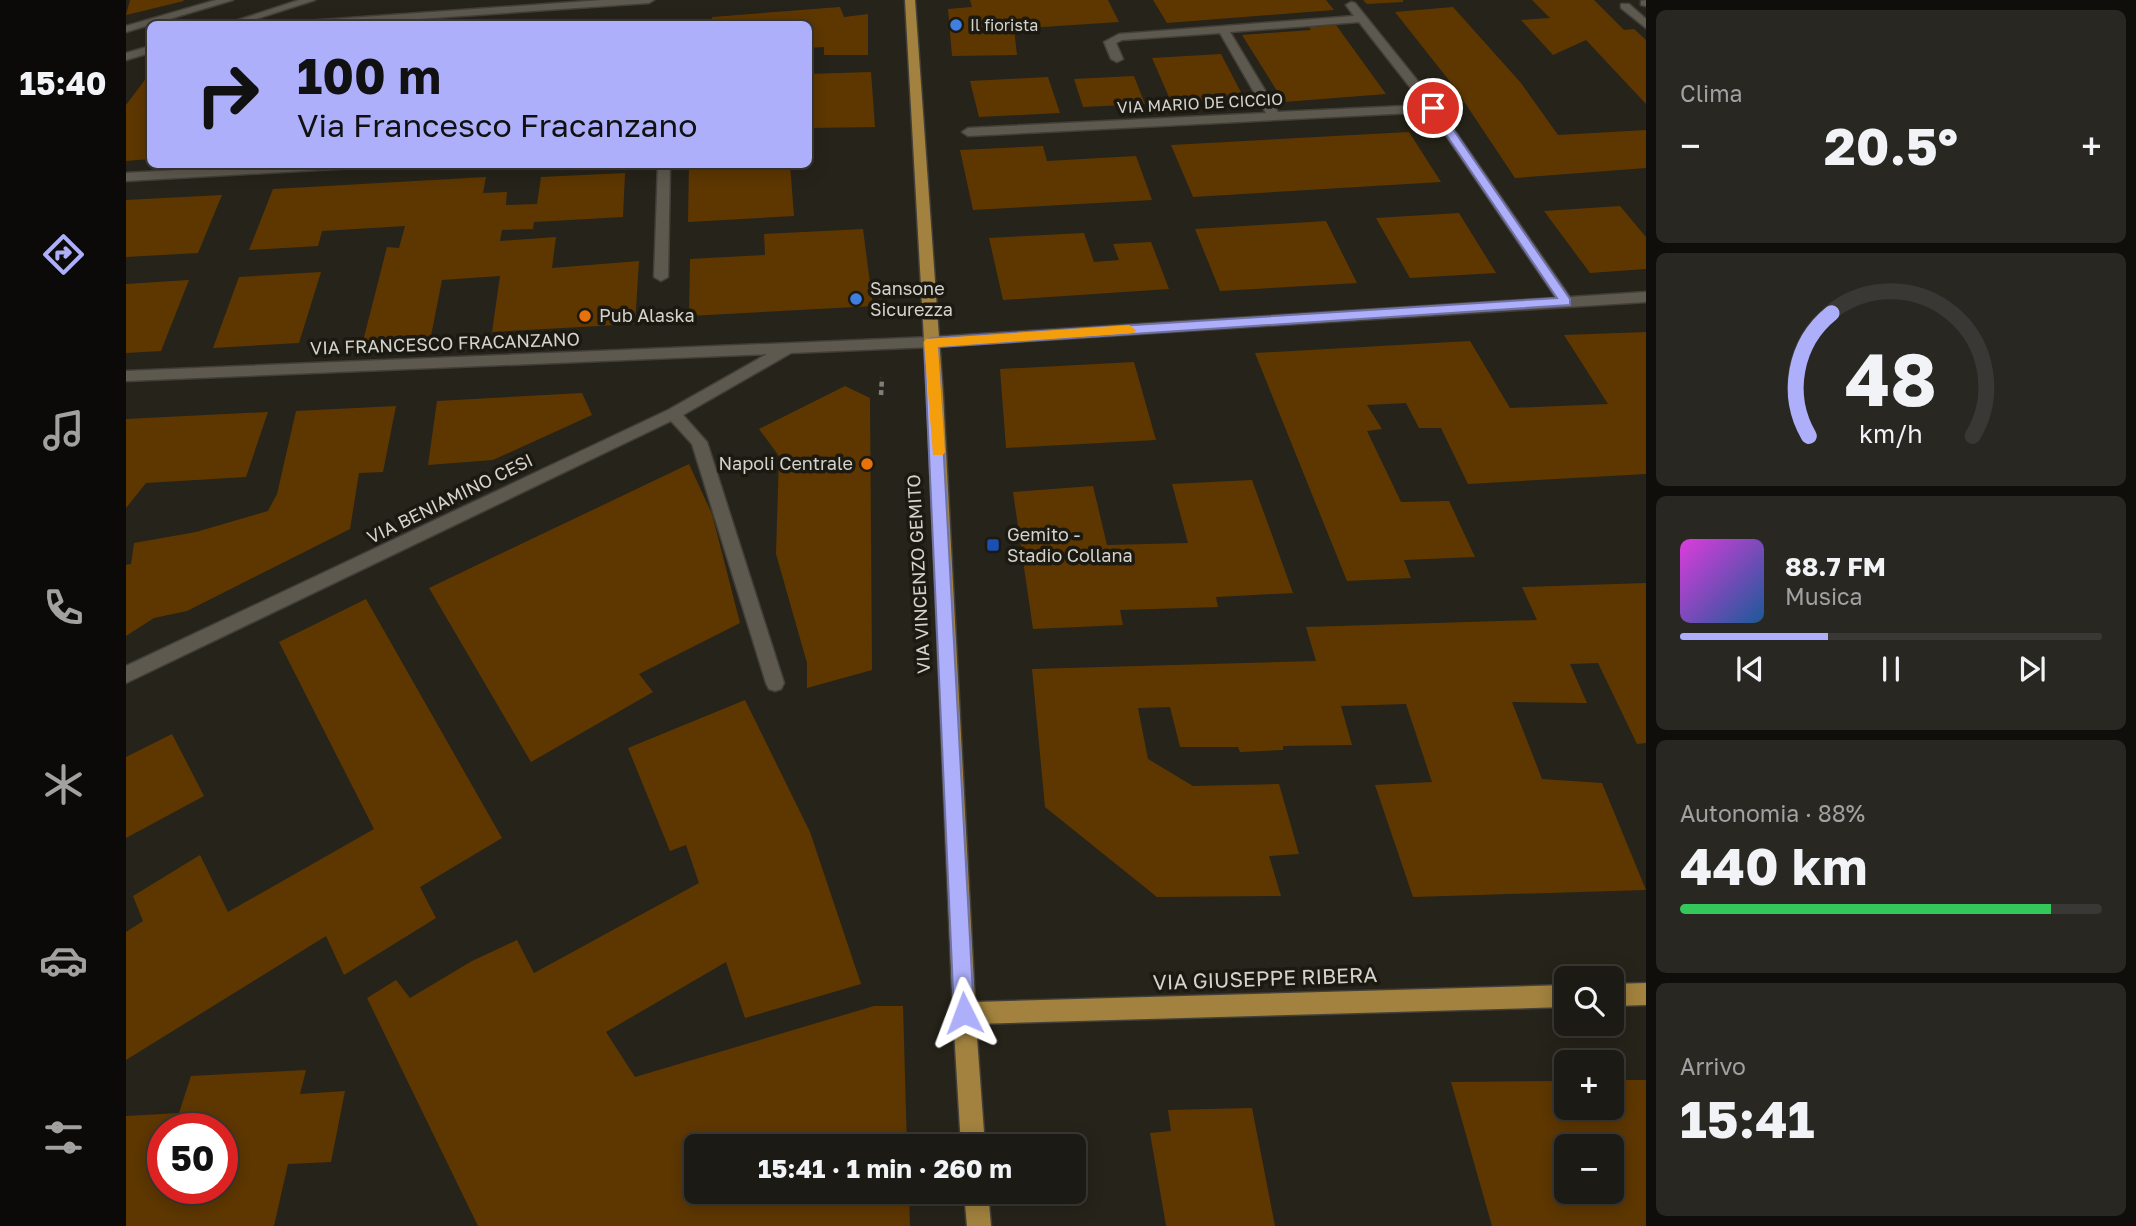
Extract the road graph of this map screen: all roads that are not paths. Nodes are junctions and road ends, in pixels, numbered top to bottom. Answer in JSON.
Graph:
{"nodes":[{"id":1,"x":228,"y":0,"type":"edge"},
{"id":2,"x":310,"y":0,"type":"edge"},
{"id":3,"x":649,"y":0,"type":"edge"},
{"id":4,"x":910,"y":0,"type":"edge"},
{"id":5,"x":1351,"y":5,"type":"dead end"},
{"id":6,"x":1625,"y":6,"type":"dead end"},
{"id":7,"x":1362,"y":19,"type":"junction"},
{"id":8,"x":154,"y":21,"type":"edge"},
{"id":9,"x":241,"y":21,"type":"edge"},
{"id":10,"x":352,"y":21,"type":"edge"},
{"id":11,"x":147,"y":23,"type":"edge"},
{"id":12,"x":1646,"y":25,"type":"edge"},
{"id":13,"x":126,"y":29,"type":"edge"},
{"id":14,"x":1223,"y":29,"type":"junction"},
{"id":15,"x":147,"y":35,"type":"edge"},
{"id":16,"x":126,"y":37,"type":"edge"},
{"id":17,"x":147,"y":51,"type":"edge"},
{"id":18,"x":126,"y":57,"type":"edge"},
{"id":19,"x":1117,"y":59,"type":"dead end"},
{"id":20,"x":1433,"y":108,"type":"junction"},
{"id":21,"x":1274,"y":116,"type":"junction"},
{"id":22,"x":968,"y":132,"type":"dead end"},
{"id":23,"x":283,"y":168,"type":"edge"},
{"id":24,"x":664,"y":168,"type":"edge"},
{"id":25,"x":126,"y":177,"type":"edge"},
{"id":26,"x":661,"y":276,"type":"dead end"},
{"id":27,"x":1646,"y":297,"type":"edge"},
{"id":28,"x":1566,"y":302,"type":"junction"},
{"id":29,"x":931,"y":342,"type":"junction"},
{"id":30,"x":786,"y":349,"type":"junction"},
{"id":31,"x":126,"y":376,"type":"edge"},
{"id":32,"x":673,"y":414,"type":"junction"},
{"id":33,"x":126,"y":676,"type":"edge"},
{"id":34,"x":775,"y":683,"type":"dead end"},
{"id":35,"x":1646,"y":994,"type":"edge"},
{"id":36,"x":1624,"y":995,"type":"edge"},
{"id":37,"x":1554,"y":996,"type":"edge"},
{"id":38,"x":964,"y":1013,"type":"junction"},
{"id":39,"x":972,"y":1134,"type":"edge"},
{"id":40,"x":977,"y":1204,"type":"edge"},
{"id":41,"x":979,"y":1226,"type":"edge"}],
"edges":[{"from":1,"to":8,"type":"street"},
{"from":2,"to":9,"type":"street"},
{"from":3,"to":10,"type":"street"},
{"from":4,"to":29,"type":"main road","name":"VIA VINCENZO GEMITO"},
{"from":5,"to":7,"type":"street"},
{"from":6,"to":12,"type":"street"},
{"from":7,"to":14,"type":"street"},
{"from":7,"to":20,"type":"street"},
{"from":11,"to":13,"type":"street"},
{"from":14,"to":19,"type":"street"},
{"from":14,"to":21,"type":"street"},
{"from":15,"to":16,"type":"street"},
{"from":17,"to":18,"type":"street"},
{"from":20,"to":21,"type":"street","name":"VIA MARIO DE CICCIO"},
{"from":20,"to":28,"type":"street"},
{"from":21,"to":22,"type":"street","name":"VIA MARIO DE CICCIO"},
{"from":23,"to":25,"type":"street"},
{"from":24,"to":26,"type":"street"},
{"from":27,"to":28,"type":"street","name":"VIA FRANCESCO FRACANZANO"},
{"from":28,"to":29,"type":"street","name":"VIA FRANCESCO FRACANZANO"},
{"from":29,"to":30,"type":"street","name":"VIA FRANCESCO FRACANZANO"},
{"from":29,"to":38,"type":"main road","name":"VIA VINCENZO GEMITO"},
{"from":30,"to":31,"type":"street","name":"VIA FRANCESCO FRACANZANO"},
{"from":30,"to":32,"type":"street","name":"VIA BENIAMINO CESI"},
{"from":32,"to":33,"type":"street","name":"VIA BENIAMINO CESI"},
{"from":32,"to":34,"type":"street"},
{"from":35,"to":36,"type":"main road"},
{"from":37,"to":38,"type":"main road","name":"VIA GIUSEPPE RIBERA"},
{"from":38,"to":39,"type":"main road","name":"VIA VINCENZO GEMITO"},
{"from":40,"to":41,"type":"main road"}]}
